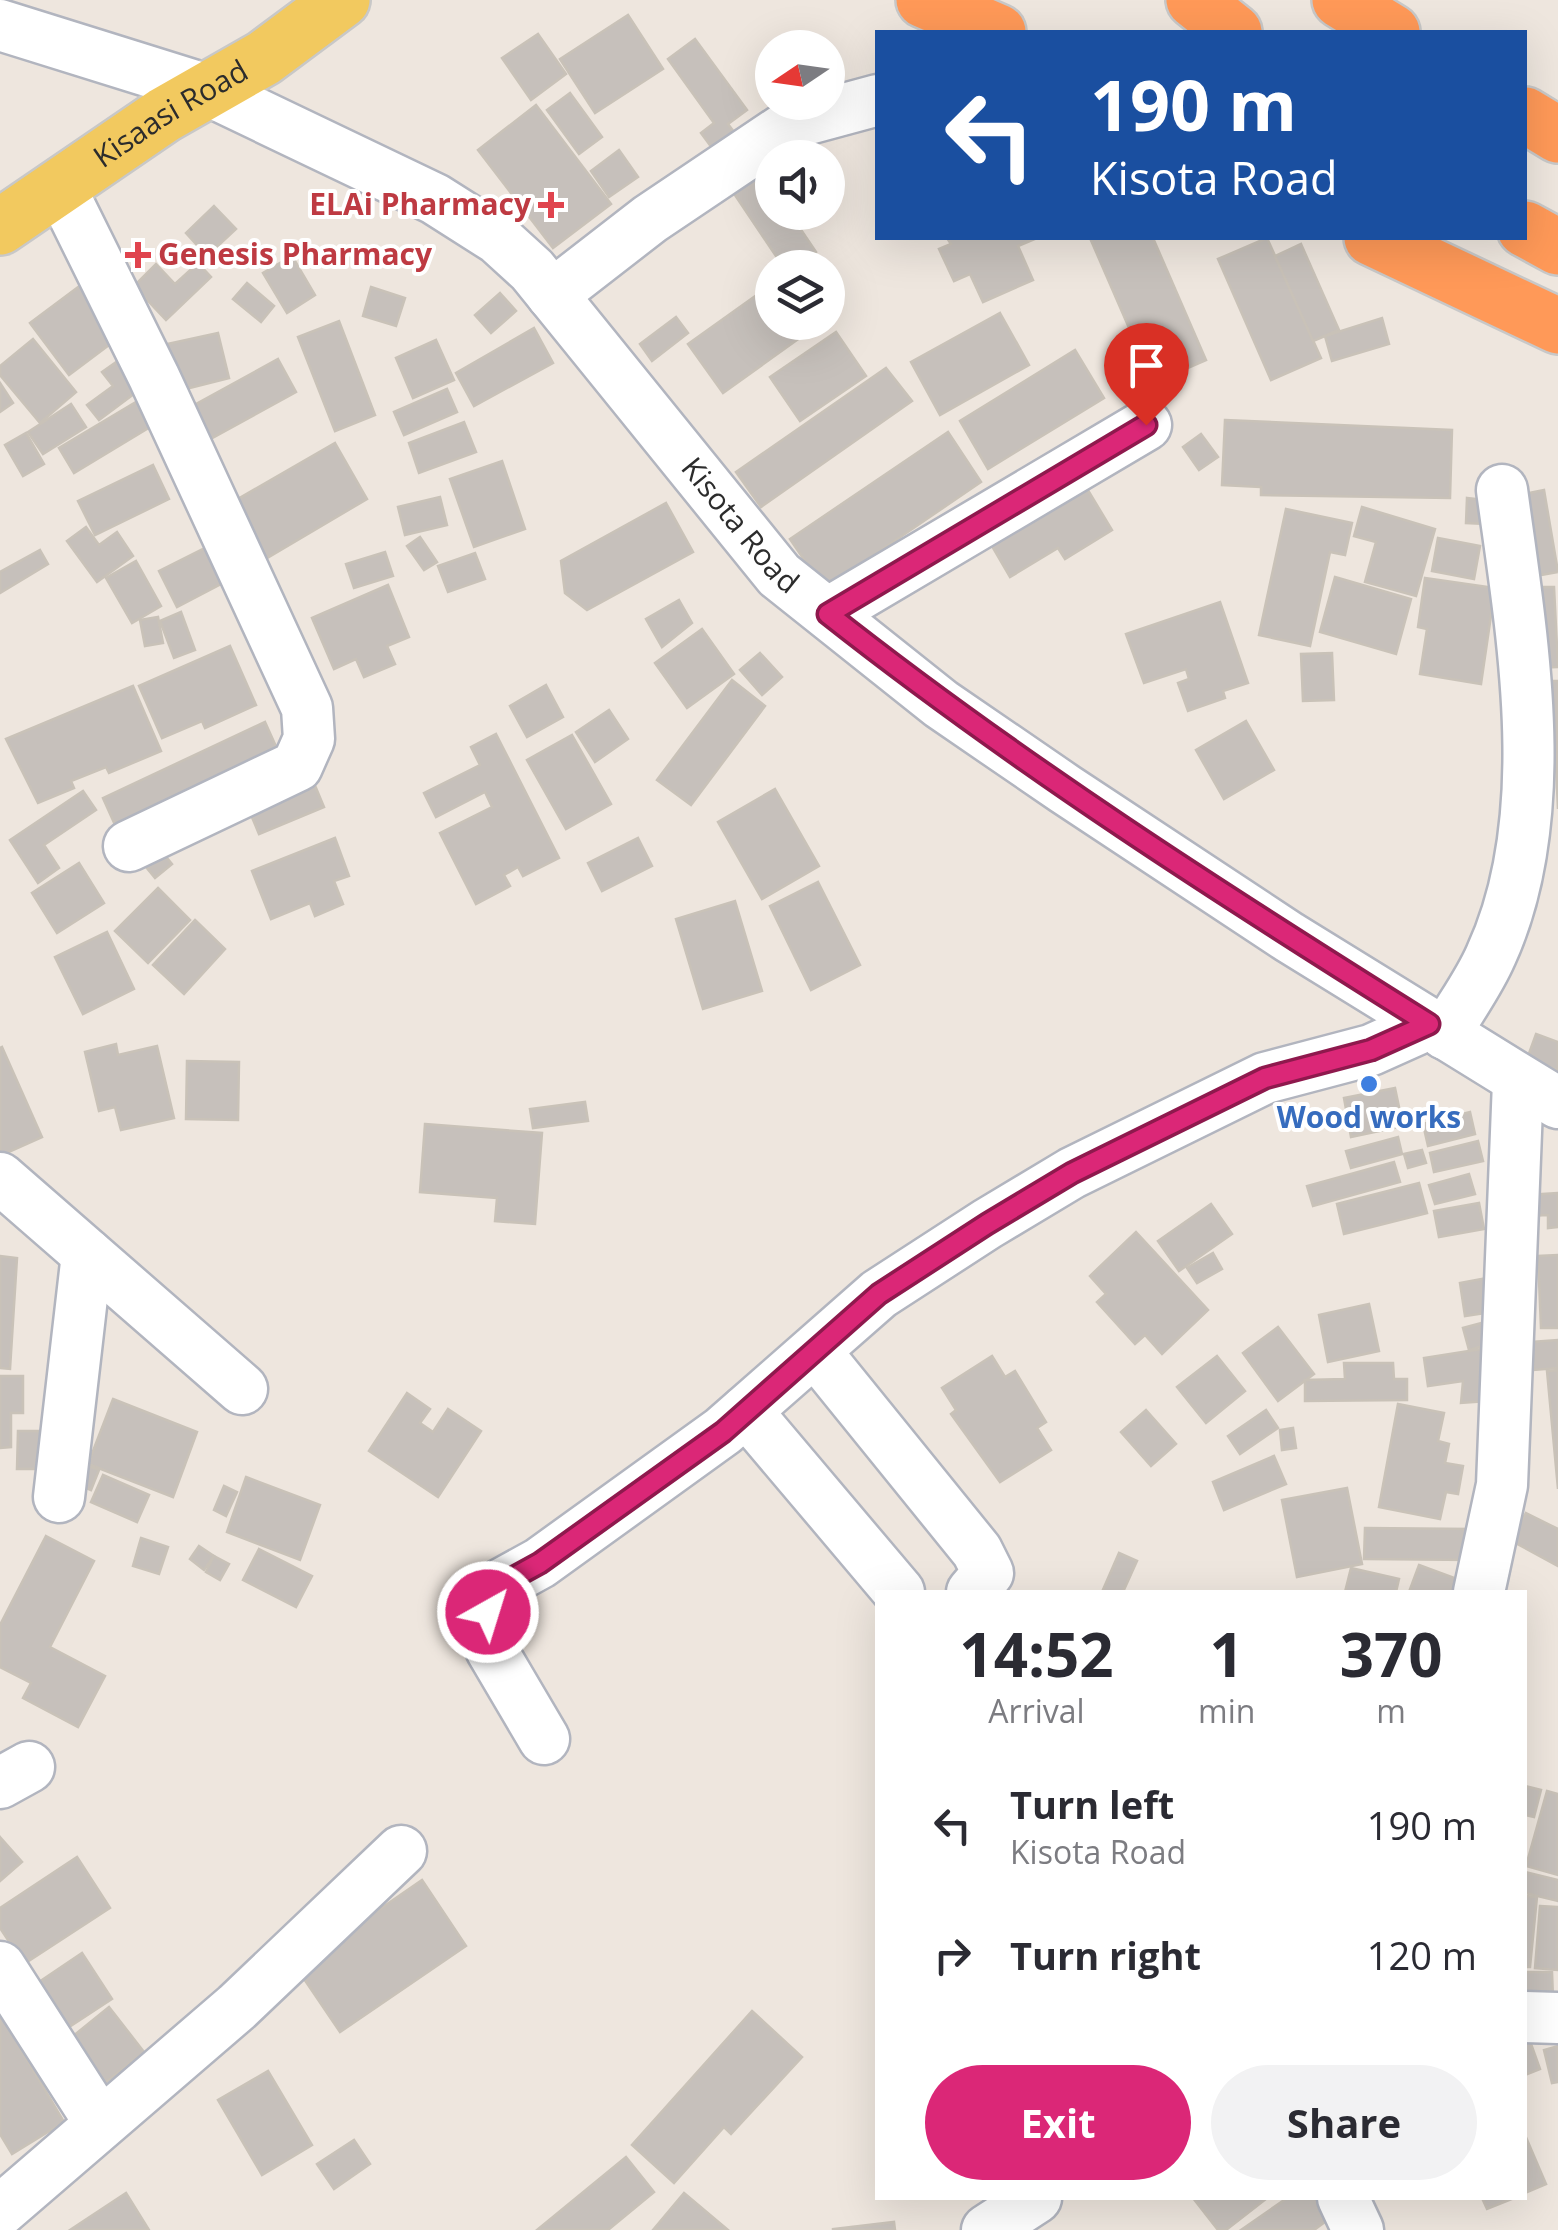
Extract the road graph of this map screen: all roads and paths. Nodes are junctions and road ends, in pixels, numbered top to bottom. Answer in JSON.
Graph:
{"nodes":[{"id":1,"x":342,"y":0,"type":"edge"},
{"id":2,"x":924,"y":0,"type":"edge"},
{"id":3,"x":1194,"y":0,"type":"edge"},
{"id":4,"x":1340,"y":0,"type":"edge"},
{"id":5,"x":0,"y":25,"type":"edge"},
{"id":6,"x":993,"y":30,"type":"edge"},
{"id":7,"x":1232,"y":30,"type":"edge"},
{"id":8,"x":1389,"y":30,"type":"edge"},
{"id":9,"x":205,"y":89,"type":"junction"},
{"id":10,"x":875,"y":101,"type":"edge"},
{"id":11,"x":1527,"y":116,"type":"edge"},
{"id":12,"x":1558,"y":135,"type":"edge"},
{"id":13,"x":60,"y":187,"type":"junction"},
{"id":14,"x":0,"y":227,"type":"edge"},
{"id":15,"x":1527,"y":230,"type":"edge"},
{"id":16,"x":1376,"y":240,"type":"edge"},
{"id":17,"x":1558,"y":247,"type":"edge"},
{"id":18,"x":552,"y":296,"type":"junction"},
{"id":19,"x":1558,"y":326,"type":"edge"},
{"id":20,"x":1146,"y":425,"type":"dead end"},
{"id":21,"x":1502,"y":490,"type":"dead end"},
{"id":22,"x":828,"y":614,"type":"junction"},
{"id":23,"x":129,"y":846,"type":"dead end"},
{"id":24,"x":1437,"y":1029,"type":"junction"},
{"id":25,"x":1538,"y":1092,"type":"edge"},
{"id":26,"x":0,"y":1178,"type":"edge"},
{"id":27,"x":88,"y":1254,"type":"junction"},
{"id":28,"x":815,"y":1351,"type":"junction"},
{"id":29,"x":242,"y":1389,"type":"dead end"},
{"id":30,"x":746,"y":1411,"type":"junction"},
{"id":31,"x":59,"y":1496,"type":"dead end"},
{"id":32,"x":897,"y":1590,"type":"edge"},
{"id":33,"x":974,"y":1590,"type":"edge"},
{"id":34,"x":1480,"y":1590,"type":"edge"},
{"id":35,"x":544,"y":1738,"type":"dead end"},
{"id":36,"x":401,"y":1850,"type":"dead end"},
{"id":37,"x":0,"y":1967,"type":"edge"},
{"id":38,"x":1527,"y":2018,"type":"edge"},
{"id":39,"x":1558,"y":2018,"type":"edge"},
{"id":40,"x":100,"y":2123,"type":"junction"},
{"id":41,"x":1033,"y":2200,"type":"edge"},
{"id":42,"x":1344,"y":2200,"type":"edge"},
{"id":43,"x":0,"y":2211,"type":"edge"},
{"id":44,"x":986,"y":2230,"type":"edge"},
{"id":45,"x":1358,"y":2230,"type":"edge"}],
"edges":[{"from":1,"to":9,"type":"main road","name":"Kisaasi Road"},
{"from":2,"to":6,"type":"highway"},
{"from":3,"to":7,"type":"highway"},
{"from":4,"to":8,"type":"highway"},
{"from":5,"to":9,"type":"street","name":"Kisota Road"},
{"from":9,"to":13,"type":"main road","name":"Kisaasi Road"},
{"from":9,"to":18,"type":"street","name":"Kisota Road"},
{"from":10,"to":18,"type":"street"},
{"from":11,"to":12,"type":"highway"},
{"from":13,"to":14,"type":"main road","name":"Kisaasi Road"},
{"from":13,"to":23,"type":"street"},
{"from":15,"to":17,"type":"highway"},
{"from":16,"to":19,"type":"highway"},
{"from":18,"to":22,"type":"street","name":"Kisota Road"},
{"from":20,"to":22,"type":"street"},
{"from":21,"to":24,"type":"street"},
{"from":22,"to":24,"type":"street","name":"Kisota Road"},
{"from":24,"to":25,"type":"street","name":"Kisota Road"},
{"from":24,"to":28,"type":"street"},
{"from":25,"to":34,"type":"street"},
{"from":26,"to":27,"type":"street"},
{"from":27,"to":29,"type":"street"},
{"from":27,"to":31,"type":"street"},
{"from":28,"to":30,"type":"street"},
{"from":28,"to":33,"type":"street"},
{"from":30,"to":32,"type":"street"},
{"from":30,"to":35,"type":"street"},
{"from":36,"to":40,"type":"street"},
{"from":37,"to":40,"type":"street"},
{"from":38,"to":39,"type":"street"},
{"from":40,"to":43,"type":"street"},
{"from":41,"to":44,"type":"street"},
{"from":42,"to":45,"type":"street"}]}
